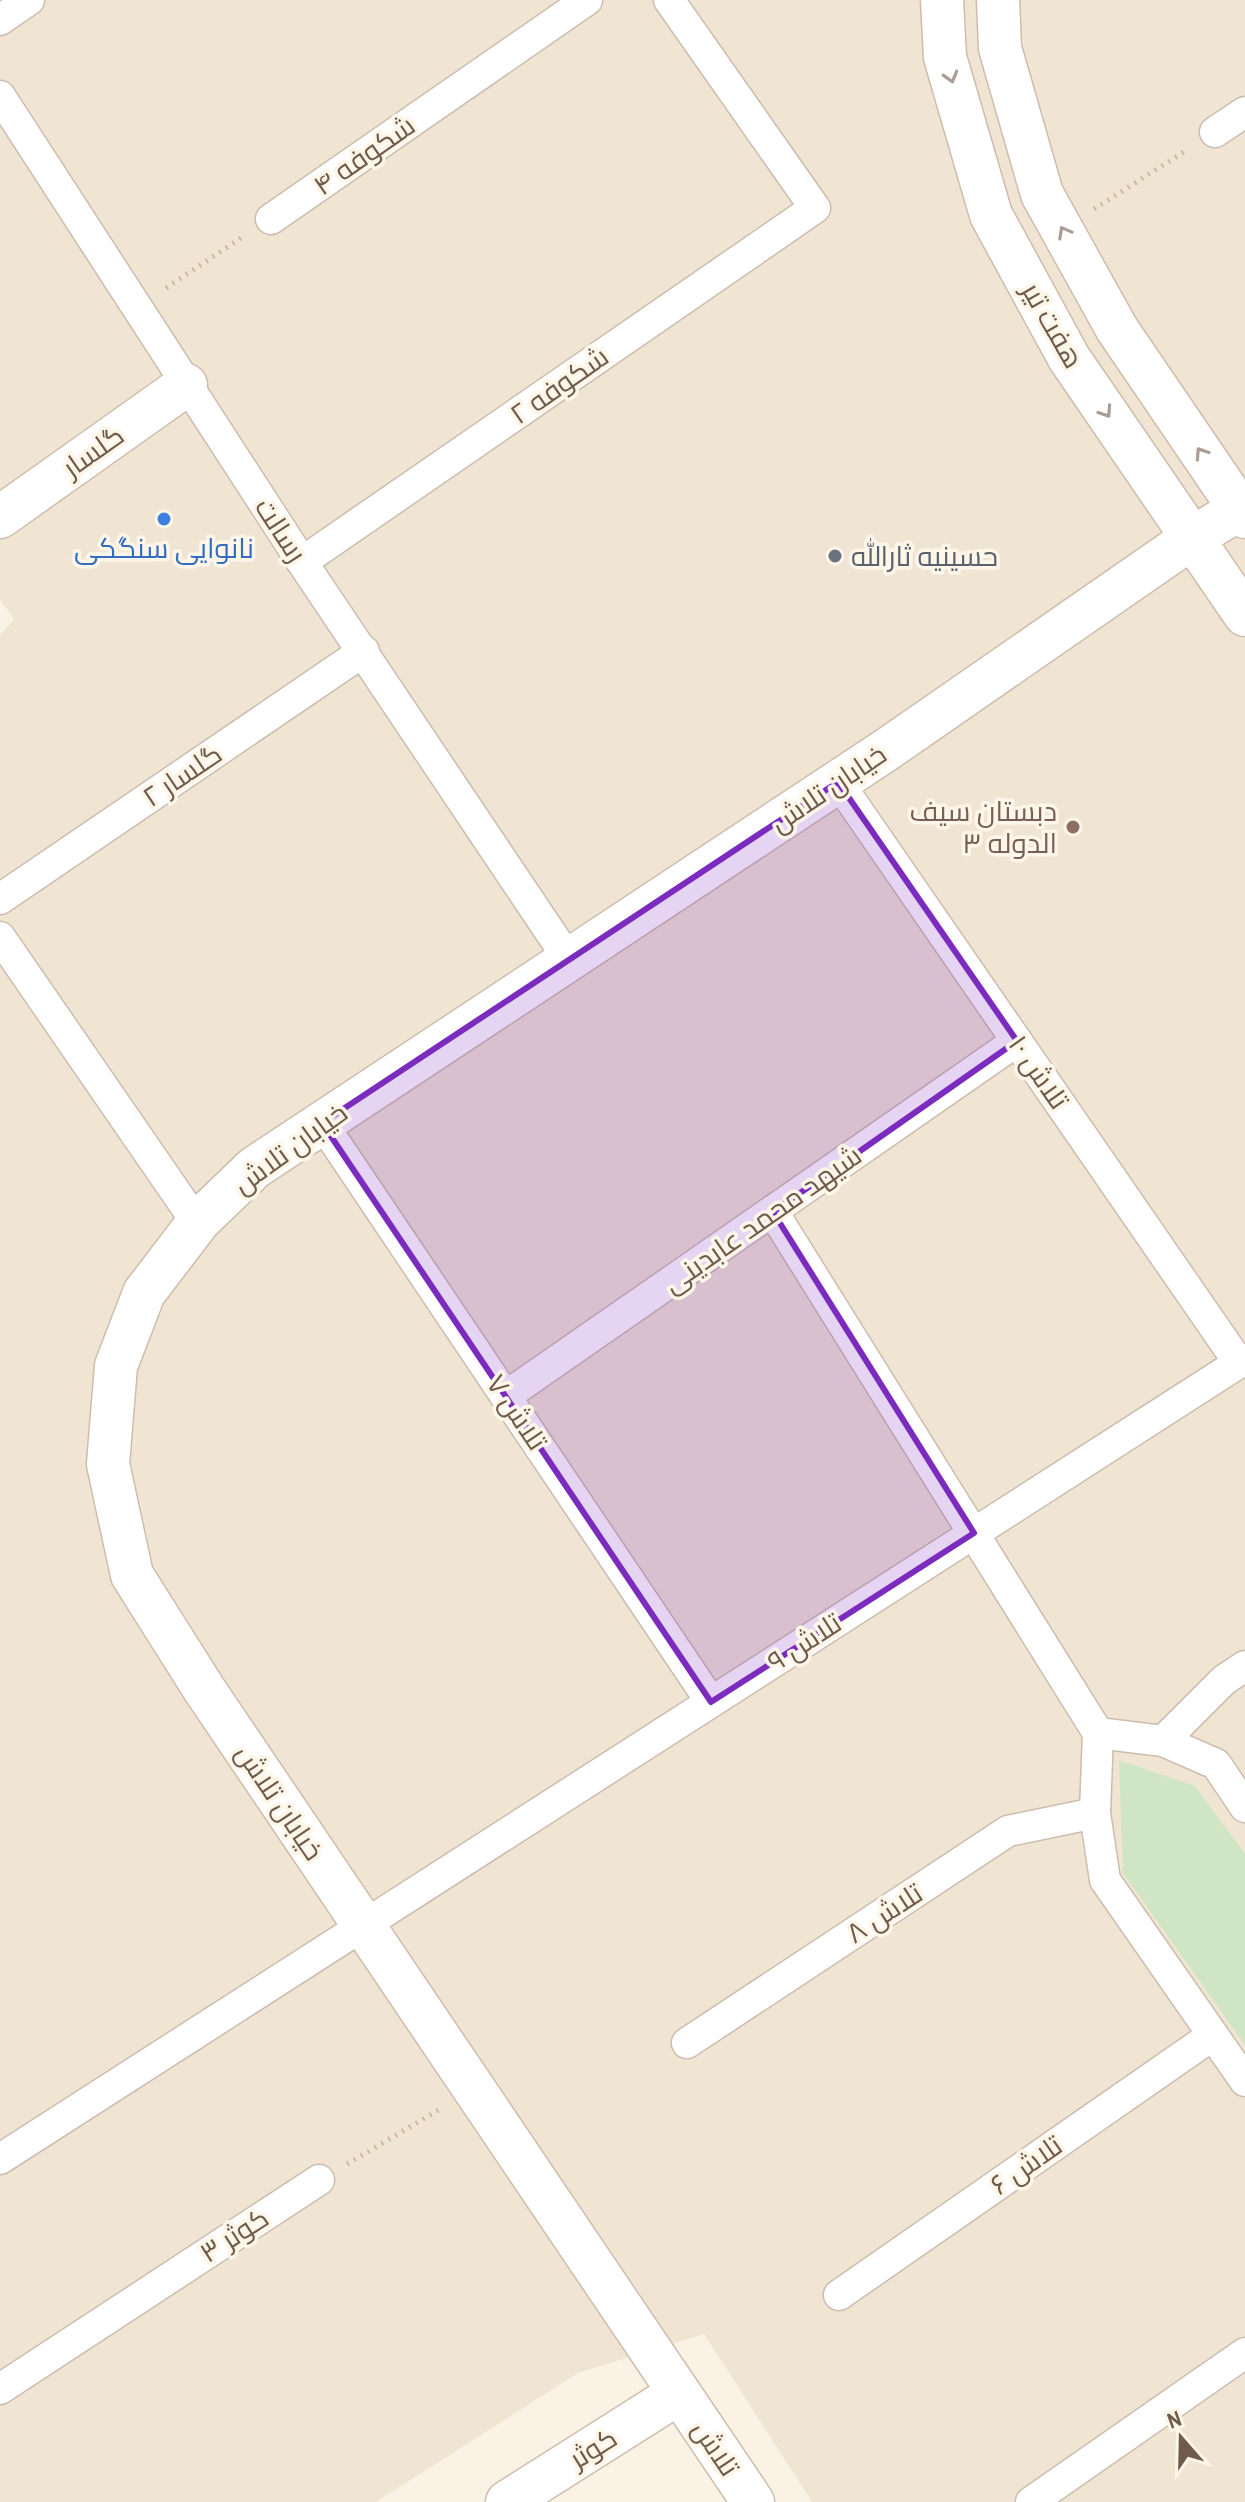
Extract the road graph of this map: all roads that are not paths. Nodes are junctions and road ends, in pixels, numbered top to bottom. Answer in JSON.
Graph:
{"nodes":[{"id":1,"x":29,"y":0,"type":"edge"},
{"id":2,"x":587,"y":0,"type":"edge"},
{"id":3,"x":669,"y":0,"type":"edge"},
{"id":4,"x":942,"y":0,"type":"edge"},
{"id":5,"x":998,"y":0,"type":"edge"},
{"id":6,"x":0,"y":20,"type":"edge"},
{"id":7,"x":0,"y":96,"type":"edge"},
{"id":8,"x":1245,"y":112,"type":"edge"},
{"id":9,"x":1215,"y":132,"type":"road end"},
{"id":10,"x":271,"y":219,"type":"road end"},
{"id":11,"x":186,"y":385,"type":"junction"},
{"id":12,"x":1243,"y":511,"type":"edge"},
{"id":13,"x":0,"y":517,"type":"edge"},
{"id":14,"x":1192,"y":538,"type":"junction"},
{"id":15,"x":302,"y":562,"type":"junction"},
{"id":16,"x":1245,"y":615,"type":"edge"},
{"id":17,"x":364,"y":651,"type":"junction"},
{"id":18,"x":838,"y":782,"type":"junction"},
{"id":19,"x":0,"y":899,"type":"edge"},
{"id":20,"x":0,"y":937,"type":"edge"},
{"id":21,"x":569,"y":960,"type":"junction"},
{"id":22,"x":1017,"y":1041,"type":"junction"},
{"id":23,"x":322,"y":1123,"type":"junction"},
{"id":24,"x":773,"y":1212,"type":"junction"},
{"id":25,"x":197,"y":1223,"type":"junction"},
{"id":26,"x":1242,"y":1361,"type":"edge"},
{"id":27,"x":506,"y":1396,"type":"junction"},
{"id":28,"x":974,"y":1533,"type":"junction"},
{"id":29,"x":1245,"y":1666,"type":"edge"},
{"id":30,"x":711,"y":1702,"type":"junction"},
{"id":31,"x":1098,"y":1733,"type":"junction"},
{"id":32,"x":1163,"y":1741,"type":"junction"},
{"id":33,"x":1245,"y":1807,"type":"edge"},
{"id":34,"x":1095,"y":1813,"type":"junction"},
{"id":35,"x":363,"y":1926,"type":"junction"},
{"id":36,"x":1213,"y":2035,"type":"junction"},
{"id":37,"x":687,"y":2043,"type":"dead end"},
{"id":38,"x":1245,"y":2081,"type":"edge"},
{"id":39,"x":0,"y":2159,"type":"edge"},
{"id":40,"x":319,"y":2180,"type":"road end"},
{"id":41,"x":839,"y":2295,"type":"dead end"},
{"id":42,"x":1245,"y":2353,"type":"edge"},
{"id":43,"x":0,"y":2389,"type":"edge"},
{"id":44,"x":679,"y":2393,"type":"junction"},
{"id":45,"x":514,"y":2500,"type":"edge"},
{"id":46,"x":753,"y":2502,"type":"edge"},
{"id":47,"x":1031,"y":2502,"type":"edge"}],
"edges":[{"from":1,"to":6,"type":"street"},
{"from":2,"to":10,"type":"street","name":"شکوفه ۴"},
{"from":3,"to":15,"type":"street","name":"شکوفه ۲"},
{"from":4,"to":14,"type":"street","name":"هفت تیر","one_way":true},
{"from":12,"to":5,"type":"street","name":"هفت تیر","one_way":true},
{"from":7,"to":11,"type":"street","name":"رسالت"},
{"from":8,"to":9,"type":"street"},
{"from":11,"to":13,"type":"street","name":"گلسار"},
{"from":11,"to":15,"type":"street","name":"رسالت"},
{"from":12,"to":14,"type":"street","name":"خیابان تلاش"},
{"from":14,"to":16,"type":"street","name":"هفت تیر"},
{"from":14,"to":18,"type":"street","name":"خیابان تلاش"},
{"from":15,"to":17,"type":"street","name":"رسالت"},
{"from":17,"to":19,"type":"street","name":"گلسار ۲"},
{"from":17,"to":21,"type":"street","name":"رسالت"},
{"from":18,"to":21,"type":"street","name":"خیابان تلاش"},
{"from":18,"to":22,"type":"street","name":"تلاش ۱۰"},
{"from":20,"to":25,"type":"street"},
{"from":21,"to":23,"type":"street","name":"خیابان تلاش"},
{"from":22,"to":24,"type":"street","name":"شیهد محمد عابدینی"},
{"from":22,"to":26,"type":"street","name":"تلاش ۱۰"},
{"from":23,"to":25,"type":"street","name":"خیابان تلاش"},
{"from":23,"to":27,"type":"street","name":"تلاش ۷"},
{"from":24,"to":27,"type":"street","name":"شیهد محمد عابدینی"},
{"from":24,"to":28,"type":"street"},
{"from":25,"to":35,"type":"street","name":"خیابان تلاش"},
{"from":26,"to":28,"type":"street","name":"تلاش ۹"},
{"from":27,"to":30,"type":"street","name":"تلاش ۷"},
{"from":28,"to":30,"type":"street","name":"تلاش ۹"},
{"from":28,"to":31,"type":"street"},
{"from":29,"to":32,"type":"street"},
{"from":30,"to":35,"type":"street","name":"تلاش ۹"},
{"from":31,"to":32,"type":"street"},
{"from":31,"to":34,"type":"street"},
{"from":32,"to":33,"type":"street"},
{"from":34,"to":36,"type":"street"},
{"from":34,"to":37,"type":"street","name":"تلاش ۸"},
{"from":35,"to":39,"type":"street","name":"تلاش ۹"},
{"from":35,"to":44,"type":"street","name":"خیابان تلاش"},
{"from":36,"to":38,"type":"street"},
{"from":36,"to":41,"type":"street","name":"تلاش ۶"},
{"from":40,"to":43,"type":"street","name":"کوثر ۳"},
{"from":42,"to":47,"type":"street"},
{"from":44,"to":45,"type":"street","name":"کوثر"},
{"from":44,"to":46,"type":"street","name":"تلاش"}]}
